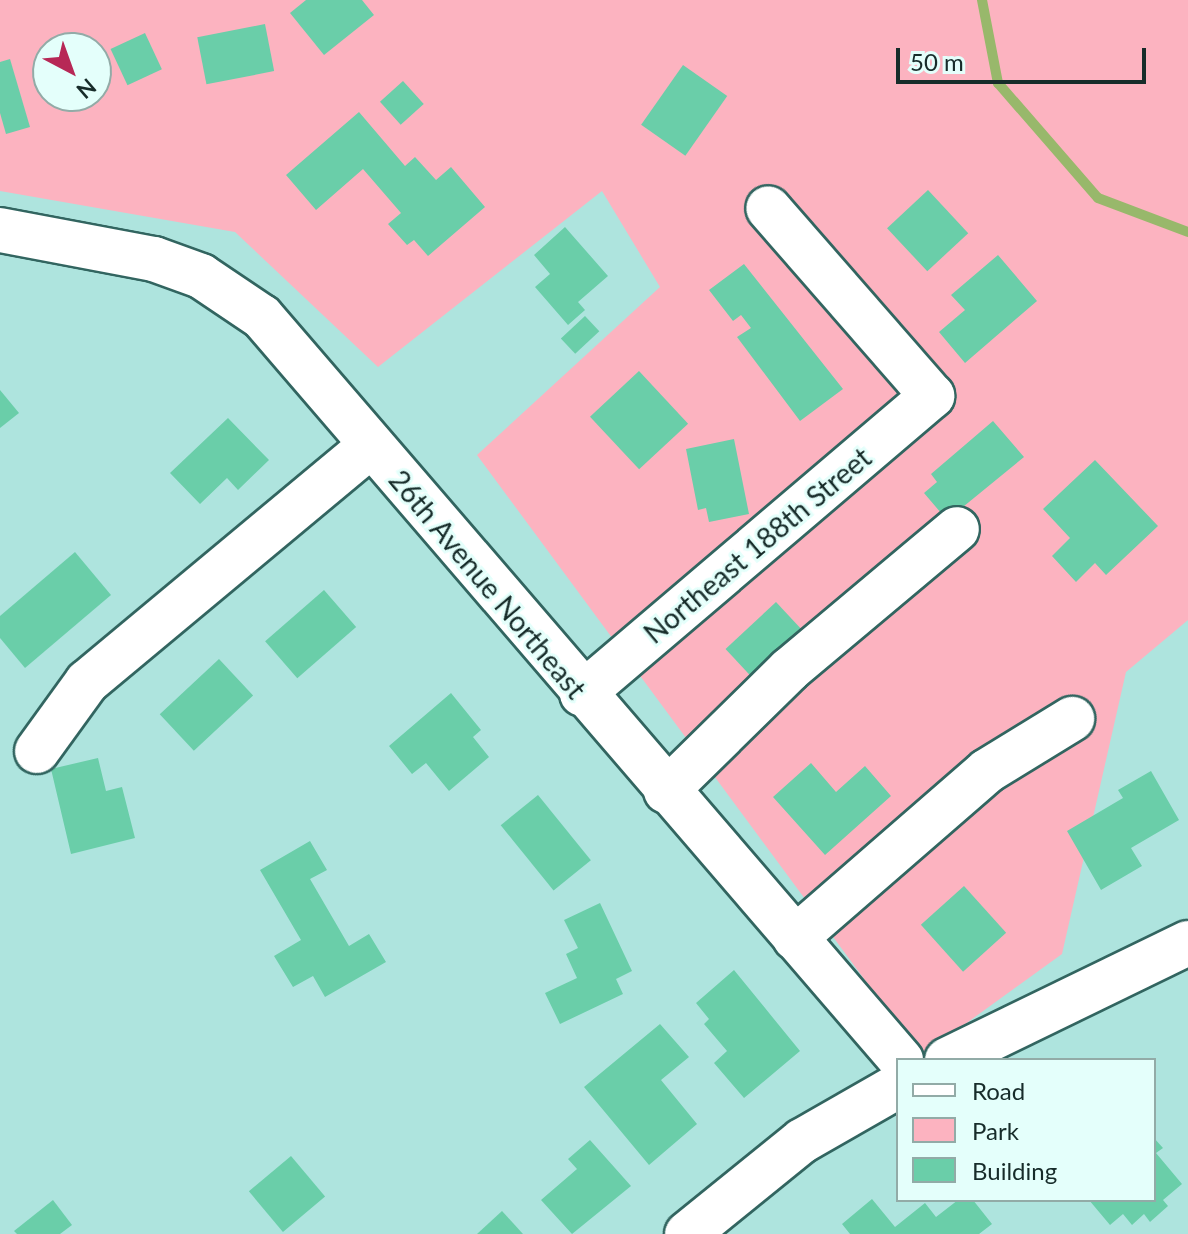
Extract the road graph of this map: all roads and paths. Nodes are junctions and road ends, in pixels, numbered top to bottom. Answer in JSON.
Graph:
{"nodes":[{"id":1,"x":768,"y":208,"type":"dead end"},
{"id":2,"x":0,"y":230,"type":"edge"},
{"id":3,"x":371,"y":445,"type":"junction"},
{"id":4,"x":957,"y":529,"type":"dead end"},
{"id":5,"x":582,"y":694,"type":"junction"},
{"id":6,"x":1072,"y":719,"type":"dead end"},
{"id":7,"x":37,"y":751,"type":"dead end"},
{"id":8,"x":666,"y":791,"type":"junction"},
{"id":9,"x":795,"y":938,"type":"junction"},
{"id":10,"x":1188,"y":943,"type":"edge"},
{"id":11,"x":899,"y":1058,"type":"edge"},
{"id":12,"x":951,"y":1058,"type":"edge"},
{"id":13,"x":896,"y":1087,"type":"edge"},
{"id":14,"x":687,"y":1234,"type":"edge"}],
"edges":[{"from":1,"to":5,"type":"street","name":"Northeast 188th Street"},
{"from":2,"to":3,"type":"street","name":"26th Avenue Northeast"},
{"from":3,"to":5,"type":"street","name":"26th Avenue Northeast"},
{"from":3,"to":7,"type":"street"},
{"from":4,"to":8,"type":"street"},
{"from":5,"to":8,"type":"street","name":"26th Avenue Northeast"},
{"from":6,"to":9,"type":"street"},
{"from":8,"to":9,"type":"street","name":"26th Avenue Northeast"},
{"from":9,"to":11,"type":"street","name":"26th Avenue Northeast"},
{"from":10,"to":12,"type":"street"},
{"from":13,"to":14,"type":"street"}]}
